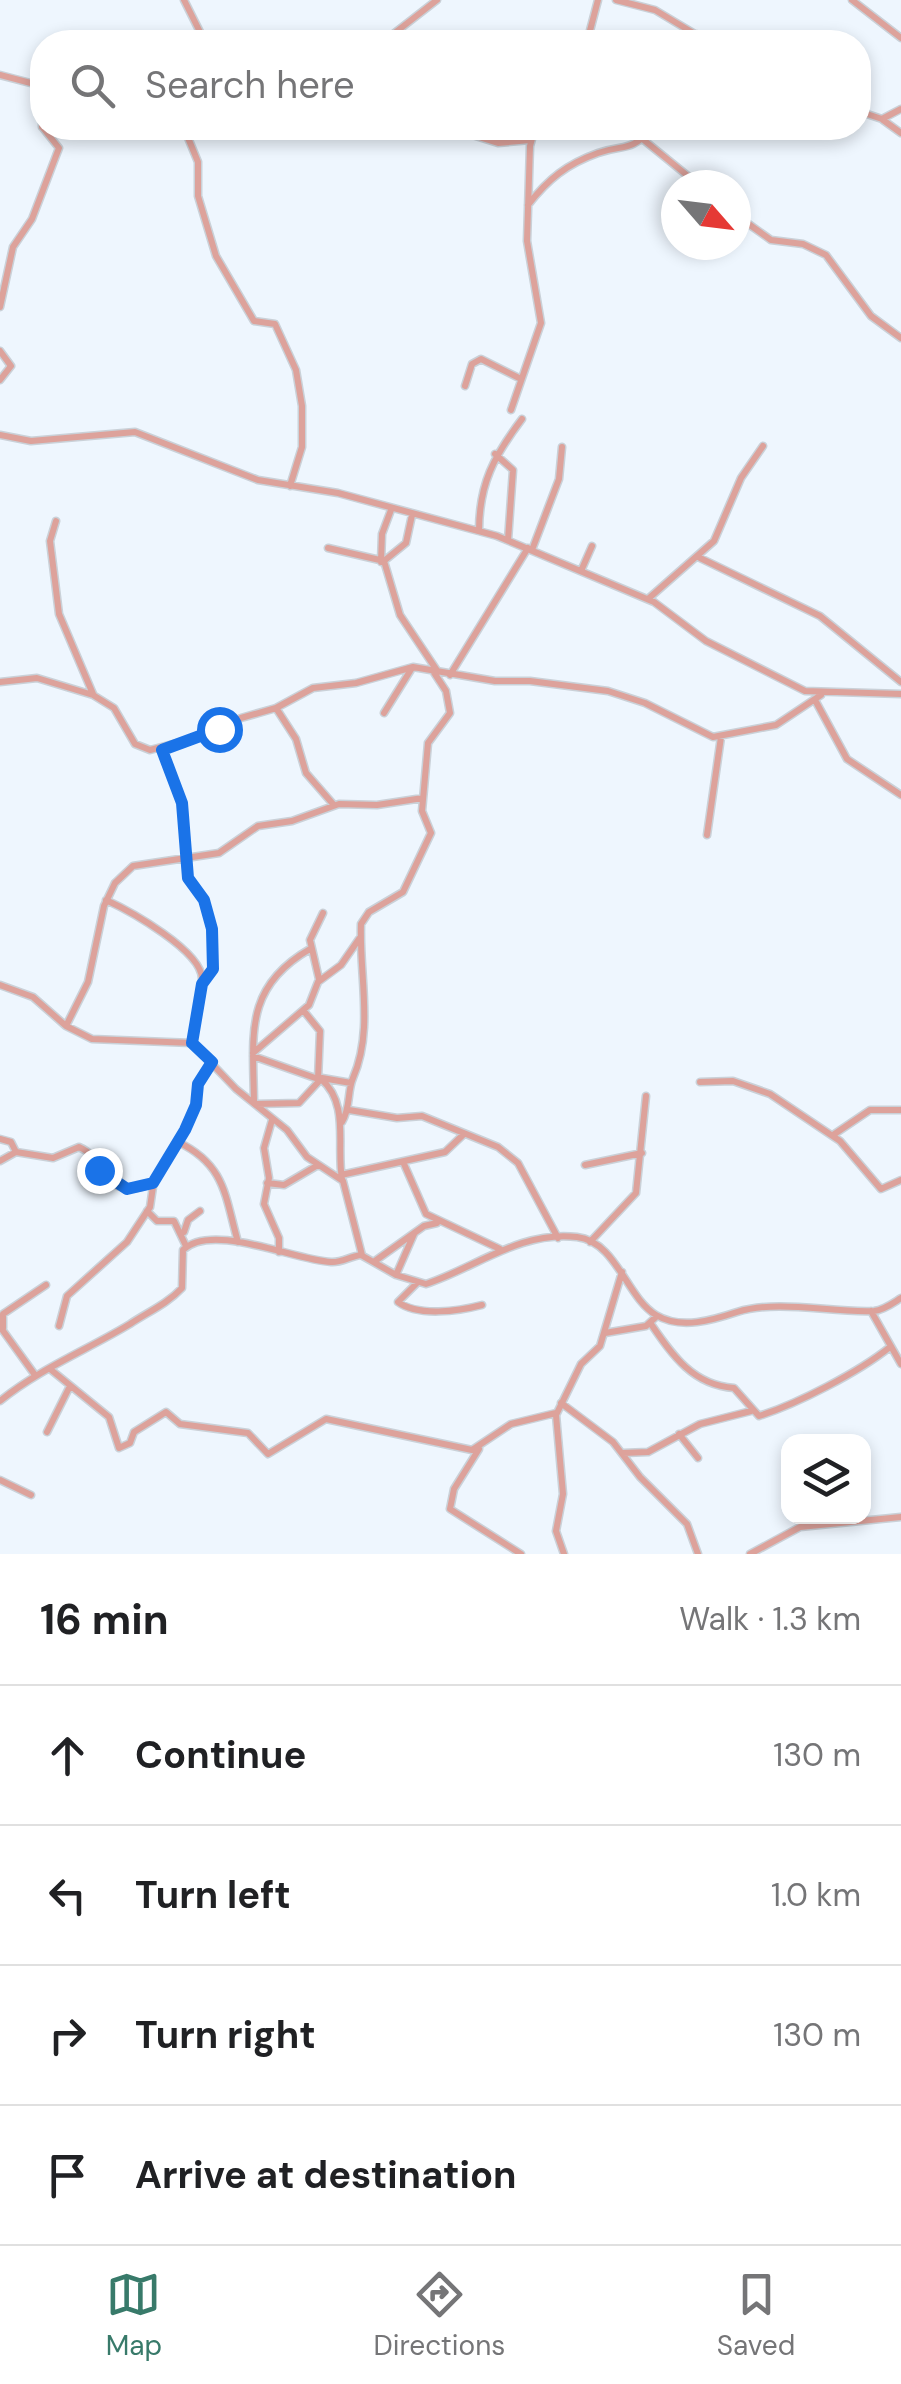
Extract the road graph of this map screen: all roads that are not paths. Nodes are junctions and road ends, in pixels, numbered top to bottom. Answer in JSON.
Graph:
{"nodes":[{"id":1,"x":184,"y":0,"type":"edge"},
{"id":2,"x":437,"y":0,"type":"edge"},
{"id":3,"x":598,"y":0,"type":"edge"},
{"id":4,"x":616,"y":0,"type":"edge"},
{"id":5,"x":852,"y":0,"type":"edge"},
{"id":6,"x":199,"y":30,"type":"edge"},
{"id":7,"x":398,"y":30,"type":"edge"},
{"id":8,"x":590,"y":30,"type":"edge"},
{"id":9,"x":688,"y":30,"type":"edge"},
{"id":10,"x":901,"y":38,"type":"edge"},
{"id":11,"x":0,"y":75,"type":"edge"},
{"id":12,"x":30,"y":83,"type":"edge"},
{"id":13,"x":901,"y":110,"type":"edge"},
{"id":14,"x":871,"y":115,"type":"edge"},
{"id":15,"x":882,"y":119,"type":"junction"},
{"id":16,"x":901,"y":132,"type":"edge"},
{"id":17,"x":53,"y":140,"type":"edge"},
{"id":18,"x":189,"y":140,"type":"edge"},
{"id":19,"x":488,"y":140,"type":"edge"},
{"id":20,"x":530,"y":140,"type":"joint"},
{"id":21,"x":640,"y":140,"type":"edge"},
{"id":22,"x":643,"y":140,"type":"edge"},
{"id":23,"x":680,"y":170,"type":"edge"},
{"id":24,"x":528,"y":206,"type":"junction"},
{"id":25,"x":751,"y":226,"type":"edge"},
{"id":26,"x":0,"y":306,"type":"edge"},
{"id":27,"x":901,"y":338,"type":"edge"},
{"id":28,"x":0,"y":351,"type":"edge"},
{"id":29,"x":0,"y":380,"type":"edge"},
{"id":30,"x":522,"y":380,"type":"junction"},
{"id":31,"x":465,"y":386,"type":"dead end"},
{"id":32,"x":510,"y":410,"type":"dead end"},
{"id":33,"x":522,"y":420,"type":"dead end"},
{"id":34,"x":0,"y":435,"type":"edge"},
{"id":35,"x":764,"y":446,"type":"dead end"},
{"id":36,"x":562,"y":447,"type":"dead end"},
{"id":37,"x":495,"y":454,"type":"junction"},
{"id":38,"x":290,"y":486,"type":"junction"},
{"id":39,"x":391,"y":510,"type":"junction"},
{"id":40,"x":412,"y":515,"type":"junction"},
{"id":41,"x":56,"y":521,"type":"dead end"},
{"id":42,"x":479,"y":532,"type":"junction"},
{"id":43,"x":508,"y":540,"type":"junction"},
{"id":44,"x":592,"y":546,"type":"dead end"},
{"id":45,"x":328,"y":548,"type":"dead end"},
{"id":46,"x":530,"y":549,"type":"junction"},
{"id":47,"x":700,"y":558,"type":"junction"},
{"id":48,"x":382,"y":561,"type":"junction"},
{"id":49,"x":581,"y":571,"type":"junction"},
{"id":50,"x":648,"y":599,"type":"junction"},
{"id":51,"x":412,"y":667,"type":"junction"},
{"id":52,"x":436,"y":672,"type":"junction"},
{"id":53,"x":450,"y":674,"type":"junction"},
{"id":54,"x":0,"y":682,"type":"edge"},
{"id":55,"x":901,"y":682,"type":"edge"},
{"id":56,"x":822,"y":693,"type":"junction"},
{"id":57,"x":901,"y":694,"type":"edge"},
{"id":58,"x":94,"y":695,"type":"junction"},
{"id":59,"x":815,"y":700,"type":"junction"},
{"id":60,"x":276,"y":708,"type":"junction"},
{"id":61,"x":384,"y":714,"type":"dead end"},
{"id":62,"x":720,"y":736,"type":"junction"},
{"id":63,"x":162,"y":750,"type":"junction"},
{"id":64,"x":901,"y":795,"type":"edge"},
{"id":65,"x":424,"y":798,"type":"junction"},
{"id":66,"x":334,"y":805,"type":"junction"},
{"id":67,"x":707,"y":835,"type":"dead end"},
{"id":68,"x":187,"y":856,"type":"junction"},
{"id":69,"x":106,"y":900,"type":"junction"},
{"id":70,"x":322,"y":913,"type":"dead end"},
{"id":71,"x":360,"y":938,"type":"junction"},
{"id":72,"x":310,"y":949,"type":"junction"},
{"id":73,"x":319,"y":980,"type":"junction"},
{"id":74,"x":202,"y":984,"type":"junction"},
{"id":75,"x":0,"y":985,"type":"edge"},
{"id":76,"x":303,"y":1010,"type":"junction"},
{"id":77,"x":66,"y":1026,"type":"junction"},
{"id":78,"x":192,"y":1043,"type":"junction"},
{"id":79,"x":253,"y":1054,"type":"junction"},
{"id":80,"x":212,"y":1062,"type":"junction"},
{"id":81,"x":320,"y":1079,"type":"junction"},
{"id":82,"x":700,"y":1082,"type":"dead end"},
{"id":83,"x":351,"y":1083,"type":"junction"},
{"id":84,"x":646,"y":1096,"type":"dead end"},
{"id":85,"x":254,"y":1103,"type":"junction"},
{"id":86,"x":348,"y":1110,"type":"junction"},
{"id":87,"x":901,"y":1110,"type":"edge"},
{"id":88,"x":272,"y":1120,"type":"junction"},
{"id":89,"x":342,"y":1122,"type":"junction"},
{"id":90,"x":464,"y":1134,"type":"junction"},
{"id":91,"x":834,"y":1135,"type":"junction"},
{"id":92,"x":0,"y":1138,"type":"edge"},
{"id":93,"x":178,"y":1142,"type":"junction"},
{"id":94,"x":16,"y":1152,"type":"junction"},
{"id":95,"x":642,"y":1154,"type":"junction"},
{"id":96,"x":0,"y":1161,"type":"edge"},
{"id":97,"x":404,"y":1164,"type":"junction"},
{"id":98,"x":585,"y":1165,"type":"dead end"},
{"id":99,"x":318,"y":1166,"type":"junction"},
{"id":100,"x":342,"y":1177,"type":"junction"},
{"id":101,"x":901,"y":1180,"type":"edge"},
{"id":102,"x":153,"y":1183,"type":"junction"},
{"id":103,"x":267,"y":1184,"type":"junction"},
{"id":104,"x":200,"y":1210,"type":"dead end"},
{"id":105,"x":147,"y":1211,"type":"junction"},
{"id":106,"x":440,"y":1223,"type":"junction"},
{"id":107,"x":414,"y":1233,"type":"junction"},
{"id":108,"x":183,"y":1234,"type":"junction"},
{"id":109,"x":558,"y":1238,"type":"junction"},
{"id":110,"x":238,"y":1242,"type":"junction"},
{"id":111,"x":590,"y":1242,"type":"junction"},
{"id":112,"x":186,"y":1246,"type":"junction"},
{"id":113,"x":502,"y":1249,"type":"junction"},
{"id":114,"x":278,"y":1252,"type":"junction"},
{"id":115,"x":362,"y":1255,"type":"junction"},
{"id":116,"x":374,"y":1261,"type":"junction"},
{"id":117,"x":622,"y":1272,"type":"junction"},
{"id":118,"x":396,"y":1275,"type":"junction"},
{"id":119,"x":418,"y":1282,"type":"junction"},
{"id":120,"x":46,"y":1285,"type":"dead end"},
{"id":121,"x":900,"y":1300,"type":"edge"},
{"id":122,"x":482,"y":1305,"type":"dead end"},
{"id":123,"x":871,"y":1311,"type":"junction"},
{"id":124,"x":657,"y":1316,"type":"junction"},
{"id":125,"x":651,"y":1324,"type":"junction"},
{"id":126,"x":59,"y":1326,"type":"dead end"},
{"id":127,"x":1,"y":1328,"type":"edge"},
{"id":128,"x":605,"y":1333,"type":"junction"},
{"id":129,"x":890,"y":1347,"type":"junction"},
{"id":130,"x":901,"y":1364,"type":"edge"},
{"id":131,"x":50,"y":1369,"type":"junction"},
{"id":132,"x":35,"y":1376,"type":"junction"},
{"id":133,"x":69,"y":1388,"type":"junction"},
{"id":134,"x":0,"y":1401,"type":"edge"},
{"id":135,"x":560,"y":1403,"type":"junction"},
{"id":136,"x":751,"y":1411,"type":"junction"},
{"id":137,"x":556,"y":1412,"type":"junction"},
{"id":138,"x":48,"y":1432,"type":"dead end"},
{"id":139,"x":679,"y":1434,"type":"junction"},
{"id":140,"x":479,"y":1449,"type":"junction"},
{"id":141,"x":623,"y":1453,"type":"junction"},
{"id":142,"x":698,"y":1458,"type":"dead end"},
{"id":143,"x":0,"y":1480,"type":"edge"},
{"id":144,"x":32,"y":1495,"type":"dead end"},
{"id":145,"x":901,"y":1517,"type":"edge"},
{"id":146,"x":559,"y":1552,"type":"edge"},
{"id":147,"x":521,"y":1554,"type":"edge"},
{"id":148,"x":698,"y":1554,"type":"edge"},
{"id":149,"x":750,"y":1554,"type":"edge"}],
"edges":[{"from":1,"to":6,"type":"street"},
{"from":2,"to":7,"type":"street"},
{"from":3,"to":8,"type":"street"},
{"from":4,"to":9,"type":"street"},
{"from":5,"to":10,"type":"street"},
{"from":11,"to":12,"type":"street"},
{"from":13,"to":15,"type":"street"},
{"from":14,"to":15,"type":"street"},
{"from":15,"to":16,"type":"street"},
{"from":17,"to":26,"type":"street"},
{"from":18,"to":38,"type":"street"},
{"from":19,"to":20,"type":"street"},
{"from":20,"to":24,"type":"street"},
{"from":21,"to":24,"type":"street"},
{"from":22,"to":23,"type":"street"},
{"from":24,"to":30,"type":"street"},
{"from":25,"to":27,"type":"street"},
{"from":28,"to":29,"type":"street"},
{"from":30,"to":31,"type":"street"},
{"from":30,"to":32,"type":"street"},
{"from":33,"to":37,"type":"street"},
{"from":34,"to":38,"type":"street"},
{"from":35,"to":47,"type":"street"},
{"from":36,"to":46,"type":"street"},
{"from":37,"to":42,"type":"street"},
{"from":37,"to":43,"type":"street"},
{"from":38,"to":39,"type":"street"},
{"from":39,"to":40,"type":"street"},
{"from":39,"to":48,"type":"street"},
{"from":40,"to":42,"type":"street"},
{"from":40,"to":48,"type":"street"},
{"from":41,"to":58,"type":"street"},
{"from":42,"to":43,"type":"street"},
{"from":43,"to":46,"type":"street"},
{"from":44,"to":49,"type":"street"},
{"from":45,"to":48,"type":"street"},
{"from":46,"to":49,"type":"street"},
{"from":46,"to":53,"type":"street"},
{"from":47,"to":50,"type":"street"},
{"from":47,"to":55,"type":"street"},
{"from":48,"to":52,"type":"street"},
{"from":49,"to":50,"type":"street"},
{"from":50,"to":56,"type":"street"},
{"from":51,"to":52,"type":"street"},
{"from":51,"to":60,"type":"street"},
{"from":51,"to":61,"type":"street"},
{"from":52,"to":53,"type":"street"},
{"from":52,"to":65,"type":"street"},
{"from":53,"to":62,"type":"street"},
{"from":54,"to":58,"type":"street"},
{"from":56,"to":57,"type":"street"},
{"from":56,"to":59,"type":"street"},
{"from":58,"to":63,"type":"street"},
{"from":59,"to":62,"type":"street"},
{"from":59,"to":64,"type":"street"},
{"from":60,"to":63,"type":"street"},
{"from":60,"to":66,"type":"street"},
{"from":62,"to":67,"type":"street"},
{"from":63,"to":68,"type":"street"},
{"from":65,"to":66,"type":"street"},
{"from":65,"to":71,"type":"street"},
{"from":66,"to":68,"type":"street"},
{"from":68,"to":69,"type":"street"},
{"from":68,"to":74,"type":"street"},
{"from":69,"to":74,"type":"street"},
{"from":69,"to":77,"type":"street"},
{"from":70,"to":72,"type":"street"},
{"from":71,"to":73,"type":"street"},
{"from":71,"to":83,"type":"street"},
{"from":72,"to":73,"type":"street"},
{"from":72,"to":79,"type":"street"},
{"from":73,"to":76,"type":"street"},
{"from":74,"to":78,"type":"street"},
{"from":75,"to":77,"type":"street"},
{"from":76,"to":79,"type":"street"},
{"from":76,"to":81,"type":"street"},
{"from":77,"to":78,"type":"street"},
{"from":78,"to":80,"type":"street"},
{"from":79,"to":81,"type":"street"},
{"from":79,"to":85,"type":"street"},
{"from":80,"to":85,"type":"street"},
{"from":80,"to":93,"type":"street"},
{"from":81,"to":83,"type":"street"},
{"from":81,"to":85,"type":"street"},
{"from":81,"to":89,"type":"street"},
{"from":82,"to":91,"type":"street"},
{"from":83,"to":86,"type":"street"},
{"from":84,"to":95,"type":"street"},
{"from":85,"to":88,"type":"street"},
{"from":86,"to":89,"type":"street"},
{"from":86,"to":90,"type":"street"},
{"from":87,"to":91,"type":"street"},
{"from":88,"to":99,"type":"street"},
{"from":88,"to":103,"type":"street"},
{"from":89,"to":100,"type":"street"},
{"from":90,"to":97,"type":"street"},
{"from":90,"to":109,"type":"street"},
{"from":91,"to":101,"type":"street"},
{"from":92,"to":94,"type":"street"},
{"from":93,"to":102,"type":"street"},
{"from":93,"to":110,"type":"street"},
{"from":94,"to":96,"type":"street"},
{"from":94,"to":102,"type":"street"},
{"from":95,"to":98,"type":"street"},
{"from":95,"to":111,"type":"street"},
{"from":97,"to":100,"type":"street"},
{"from":97,"to":106,"type":"street"},
{"from":99,"to":100,"type":"street"},
{"from":99,"to":103,"type":"street"},
{"from":100,"to":115,"type":"street"},
{"from":102,"to":105,"type":"street"},
{"from":103,"to":114,"type":"street"},
{"from":104,"to":108,"type":"street"},
{"from":105,"to":108,"type":"street"},
{"from":105,"to":126,"type":"street"},
{"from":106,"to":107,"type":"street"},
{"from":106,"to":113,"type":"street"},
{"from":107,"to":116,"type":"street"},
{"from":107,"to":118,"type":"street"},
{"from":108,"to":112,"type":"street"},
{"from":109,"to":111,"type":"street"},
{"from":109,"to":113,"type":"street"},
{"from":110,"to":112,"type":"street"},
{"from":110,"to":114,"type":"street"},
{"from":111,"to":117,"type":"street"},
{"from":112,"to":131,"type":"street"},
{"from":113,"to":119,"type":"street"},
{"from":114,"to":115,"type":"street"},
{"from":115,"to":116,"type":"street"},
{"from":116,"to":118,"type":"street"},
{"from":117,"to":124,"type":"street"},
{"from":117,"to":128,"type":"street"},
{"from":118,"to":119,"type":"street"},
{"from":119,"to":122,"type":"street"},
{"from":120,"to":127,"type":"street"},
{"from":121,"to":123,"type":"street"},
{"from":123,"to":124,"type":"street"},
{"from":123,"to":129,"type":"street"},
{"from":124,"to":125,"type":"street"},
{"from":125,"to":128,"type":"street"},
{"from":125,"to":136,"type":"street"},
{"from":127,"to":132,"type":"street"},
{"from":128,"to":135,"type":"street"},
{"from":129,"to":130,"type":"street"},
{"from":129,"to":136,"type":"street"},
{"from":131,"to":132,"type":"street"},
{"from":131,"to":133,"type":"street"},
{"from":132,"to":134,"type":"street"},
{"from":133,"to":138,"type":"street"},
{"from":133,"to":140,"type":"street"},
{"from":135,"to":137,"type":"street"},
{"from":135,"to":141,"type":"street"},
{"from":136,"to":139,"type":"street"},
{"from":137,"to":140,"type":"street"},
{"from":137,"to":146,"type":"street"},
{"from":139,"to":141,"type":"street"},
{"from":139,"to":142,"type":"street"},
{"from":140,"to":147,"type":"street"},
{"from":141,"to":148,"type":"street"},
{"from":143,"to":144,"type":"street"},
{"from":145,"to":149,"type":"street"}]}
